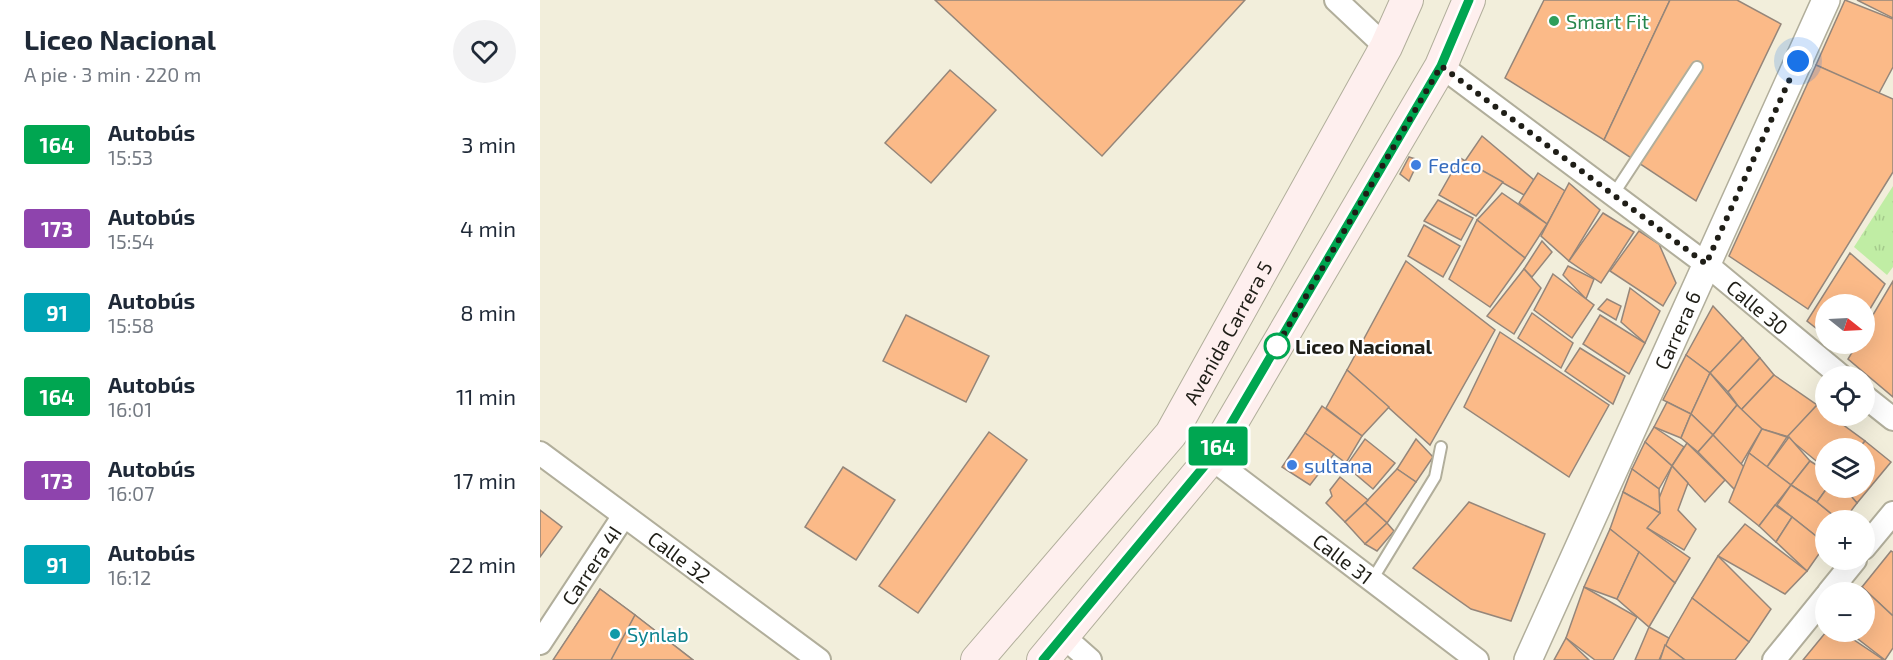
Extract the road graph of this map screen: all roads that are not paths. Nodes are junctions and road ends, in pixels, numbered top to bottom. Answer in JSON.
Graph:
{"nodes":[{"id":1,"x":1336,"y":0,"type":"edge"},
{"id":2,"x":1407,"y":0,"type":"edge"},
{"id":3,"x":1469,"y":0,"type":"edge"},
{"id":4,"x":1826,"y":0,"type":"edge"},
{"id":5,"x":1386,"y":47,"type":"junction"},
{"id":6,"x":1441,"y":66,"type":"junction"},
{"id":7,"x":1697,"y":67,"type":"dead end"},
{"id":8,"x":1613,"y":195,"type":"junction"},
{"id":9,"x":1706,"y":264,"type":"junction"},
{"id":10,"x":1829,"y":366,"type":"edge"},
{"id":11,"x":1875,"y":405,"type":"edge"},
{"id":12,"x":1893,"y":419,"type":"edge"},
{"id":13,"x":1441,"y":447,"type":"dead end"},
{"id":14,"x":540,"y":453,"type":"edge"},
{"id":15,"x":1211,"y":458,"type":"junction"},
{"id":16,"x":1893,"y":513,"type":"edge"},
{"id":17,"x":623,"y":517,"type":"junction"},
{"id":18,"x":1875,"y":535,"type":"edge"},
{"id":19,"x":1847,"y":570,"type":"edge"},
{"id":20,"x":1372,"y":580,"type":"junction"},
{"id":21,"x":1836,"y":582,"type":"edge"},
{"id":22,"x":1815,"y":610,"type":"edge"},
{"id":23,"x":540,"y":643,"type":"edge"},
{"id":24,"x":1053,"y":649,"type":"edge"},
{"id":25,"x":819,"y":660,"type":"edge"},
{"id":26,"x":977,"y":660,"type":"edge"},
{"id":27,"x":1090,"y":660,"type":"edge"},
{"id":28,"x":1477,"y":660,"type":"edge"},
{"id":29,"x":1528,"y":660,"type":"edge"},
{"id":30,"x":1774,"y":660,"type":"edge"}],
"edges":[{"from":1,"to":5,"type":"street"},
{"from":2,"to":5,"type":"main road","name":"Avenida Carrera 5"},
{"from":3,"to":6,"type":"main road"},
{"from":4,"to":9,"type":"street","name":"Carrera 6"},
{"from":5,"to":26,"type":"main road","name":"Avenida Carrera 5"},
{"from":6,"to":8,"type":"street","name":"Calle 30"},
{"from":6,"to":15,"type":"main road"},
{"from":7,"to":8,"type":"lane"},
{"from":8,"to":9,"type":"street","name":"Calle 30"},
{"from":9,"to":10,"type":"street","name":"Calle 30"},
{"from":9,"to":29,"type":"street","name":"Carrera 6"},
{"from":11,"to":12,"type":"street"},
{"from":13,"to":20,"type":"lane"},
{"from":14,"to":17,"type":"street","name":"Calle 32"},
{"from":15,"to":20,"type":"street","name":"Calle 31"},
{"from":15,"to":24,"type":"main road"},
{"from":16,"to":18,"type":"street"},
{"from":17,"to":23,"type":"street","name":"Carrera 4I"},
{"from":17,"to":25,"type":"street","name":"Calle 32"},
{"from":19,"to":21,"type":"street"},
{"from":20,"to":28,"type":"street","name":"Calle 31"},
{"from":22,"to":30,"type":"street"},
{"from":24,"to":27,"type":"street"}]}
